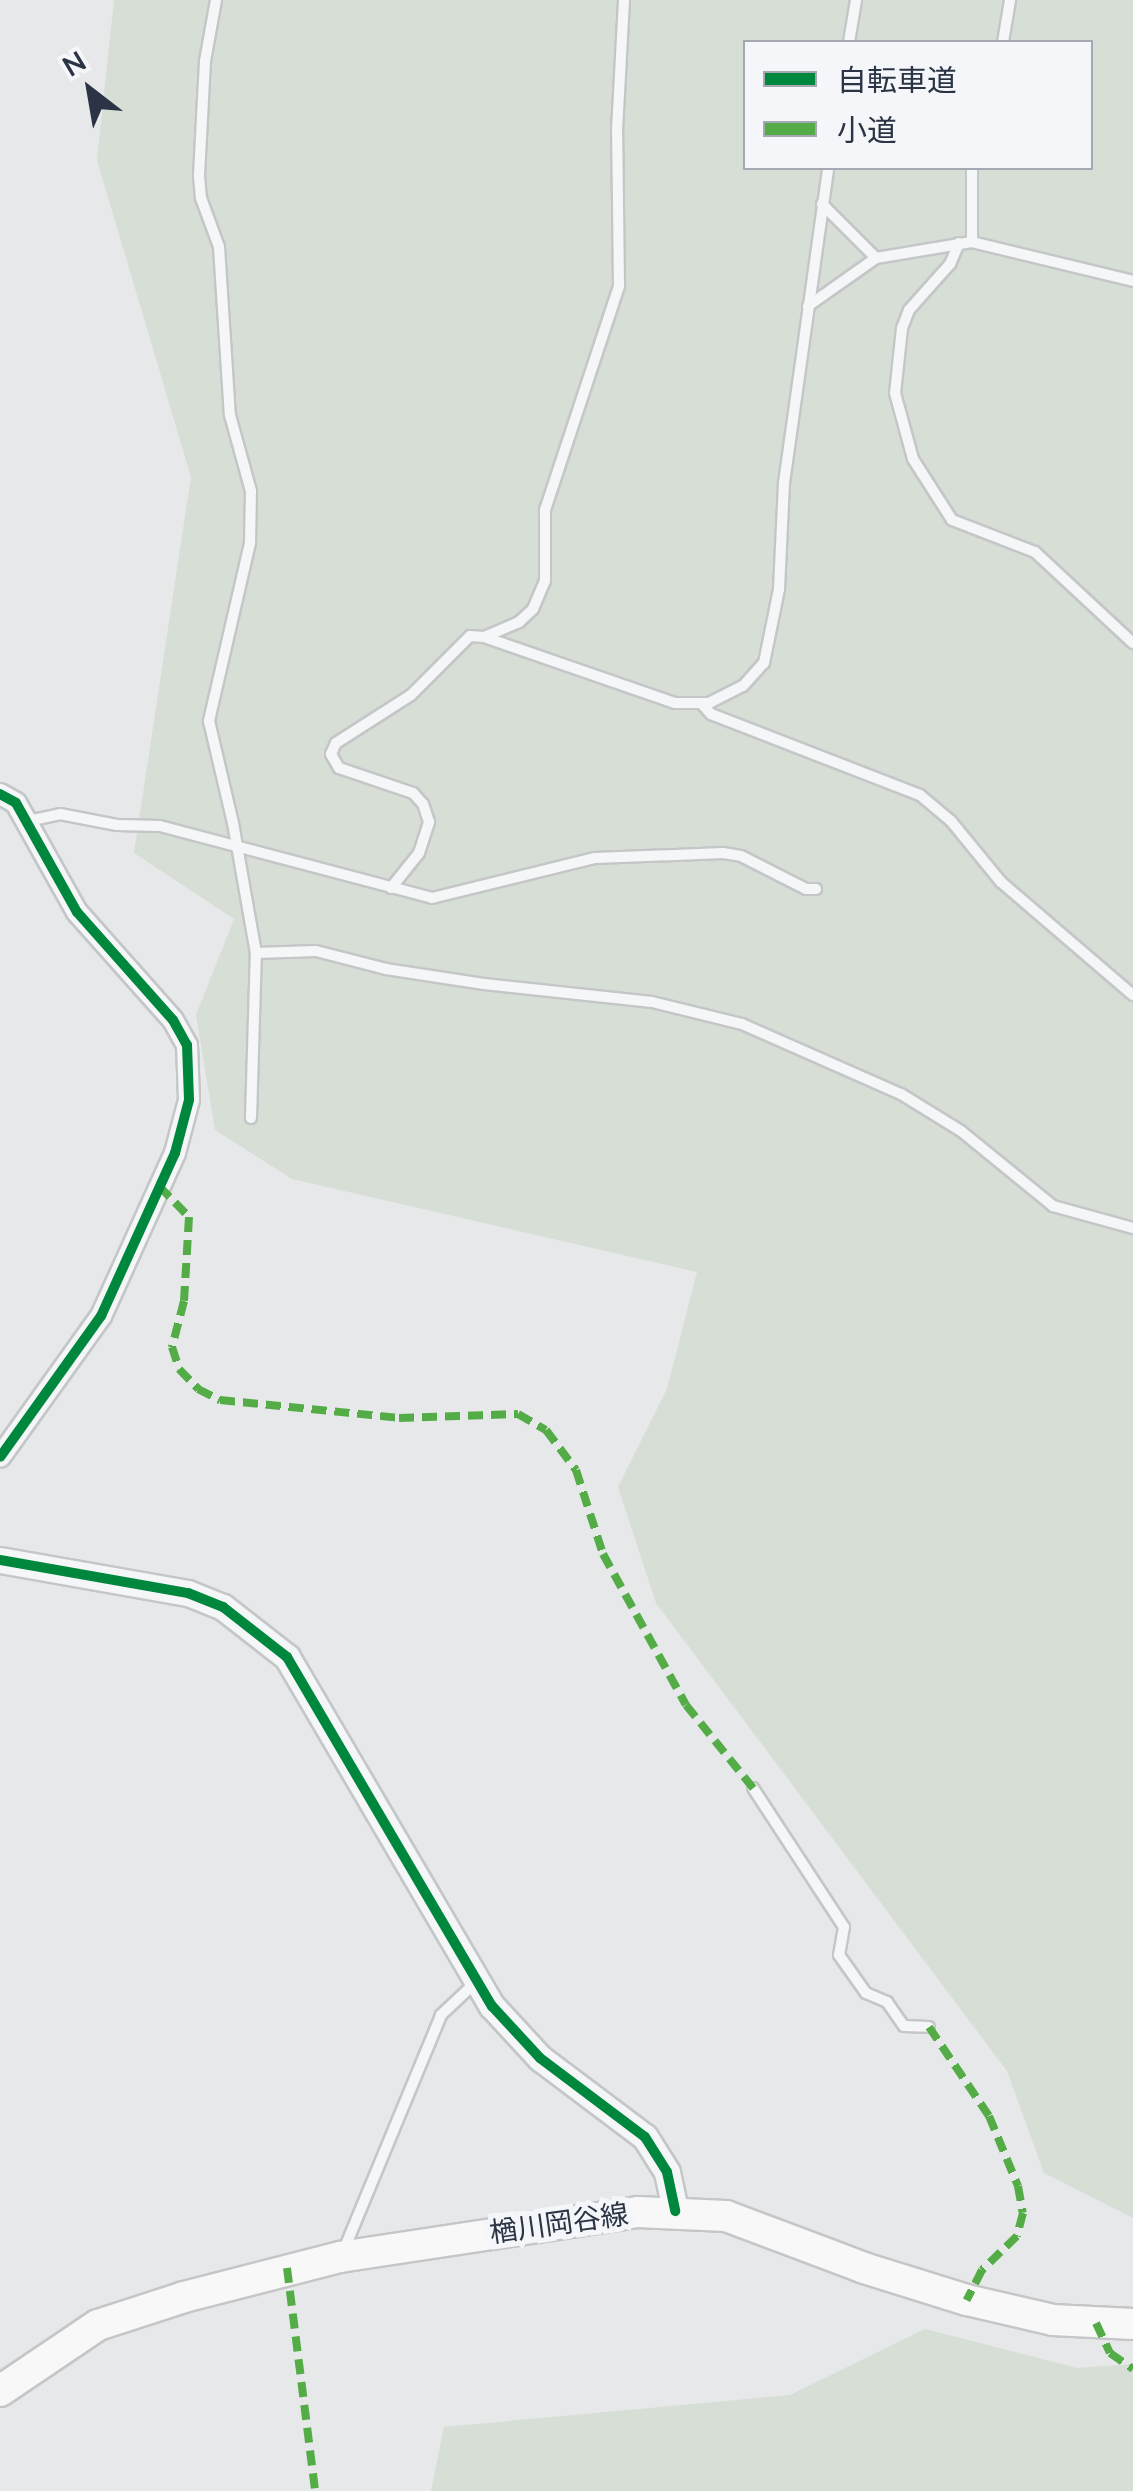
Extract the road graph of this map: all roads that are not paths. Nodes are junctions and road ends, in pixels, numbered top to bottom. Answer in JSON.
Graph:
{"nodes":[{"id":1,"x":216,"y":0,"type":"edge"},
{"id":2,"x":624,"y":0,"type":"edge"},
{"id":3,"x":856,"y":0,"type":"edge"},
{"id":4,"x":1010,"y":0,"type":"edge"},
{"id":5,"x":849,"y":40,"type":"edge"},
{"id":6,"x":1002,"y":40,"type":"edge"},
{"id":7,"x":828,"y":170,"type":"edge"},
{"id":8,"x":972,"y":170,"type":"edge"},
{"id":9,"x":822,"y":204,"type":"junction"},
{"id":10,"x":966,"y":242,"type":"junction"},
{"id":11,"x":876,"y":258,"type":"junction"},
{"id":12,"x":1133,"y":281,"type":"edge"},
{"id":13,"x":808,"y":306,"type":"junction"},
{"id":14,"x":484,"y":637,"type":"junction"},
{"id":15,"x":1133,"y":644,"type":"edge"},
{"id":16,"x":700,"y":703,"type":"junction"},
{"id":17,"x":0,"y":794,"type":"edge"},
{"id":18,"x":28,"y":821,"type":"junction"},
{"id":19,"x":237,"y":846,"type":"junction"},
{"id":20,"x":391,"y":888,"type":"junction"},
{"id":21,"x":816,"y":889,"type":"dead end"},
{"id":22,"x":256,"y":953,"type":"junction"},
{"id":23,"x":1133,"y":995,"type":"edge"},
{"id":24,"x":250,"y":1118,"type":"dead end"},
{"id":25,"x":1133,"y":1228,"type":"edge"},
{"id":26,"x":0,"y":1456,"type":"edge"},
{"id":27,"x":0,"y":1560,"type":"edge"},
{"id":28,"x":753,"y":1788,"type":"dead end"},
{"id":29,"x":477,"y":1982,"type":"junction"},
{"id":30,"x":930,"y":2027,"type":"dead end"},
{"id":31,"x":674,"y":2211,"type":"junction"},
{"id":32,"x":340,"y":2257,"type":"junction"},
{"id":33,"x":1133,"y":2324,"type":"edge"},
{"id":34,"x":0,"y":2391,"type":"edge"}],
"edges":[{"from":1,"to":19,"type":"lane"},
{"from":2,"to":14,"type":"lane"},
{"from":3,"to":5,"type":"lane"},
{"from":4,"to":6,"type":"lane"},
{"from":7,"to":9,"type":"lane"},
{"from":8,"to":10,"type":"lane"},
{"from":9,"to":11,"type":"lane"},
{"from":9,"to":13,"type":"lane"},
{"from":10,"to":11,"type":"lane"},
{"from":10,"to":12,"type":"lane"},
{"from":10,"to":15,"type":"lane"},
{"from":11,"to":13,"type":"lane"},
{"from":13,"to":16,"type":"lane"},
{"from":14,"to":16,"type":"lane"},
{"from":14,"to":20,"type":"lane"},
{"from":16,"to":23,"type":"lane"},
{"from":17,"to":18,"type":"street"},
{"from":18,"to":19,"type":"lane"},
{"from":18,"to":26,"type":"street"},
{"from":19,"to":20,"type":"lane"},
{"from":19,"to":22,"type":"lane"},
{"from":20,"to":21,"type":"lane"},
{"from":22,"to":24,"type":"lane"},
{"from":22,"to":25,"type":"lane"},
{"from":27,"to":29,"type":"street"},
{"from":28,"to":30,"type":"lane"},
{"from":29,"to":31,"type":"street"},
{"from":29,"to":32,"type":"lane"},
{"from":31,"to":32,"type":"main road","name":"楢川岡谷線"},
{"from":31,"to":33,"type":"main road","name":"楢川岡谷線"},
{"from":32,"to":34,"type":"main road","name":"楢川岡谷線"}]}
